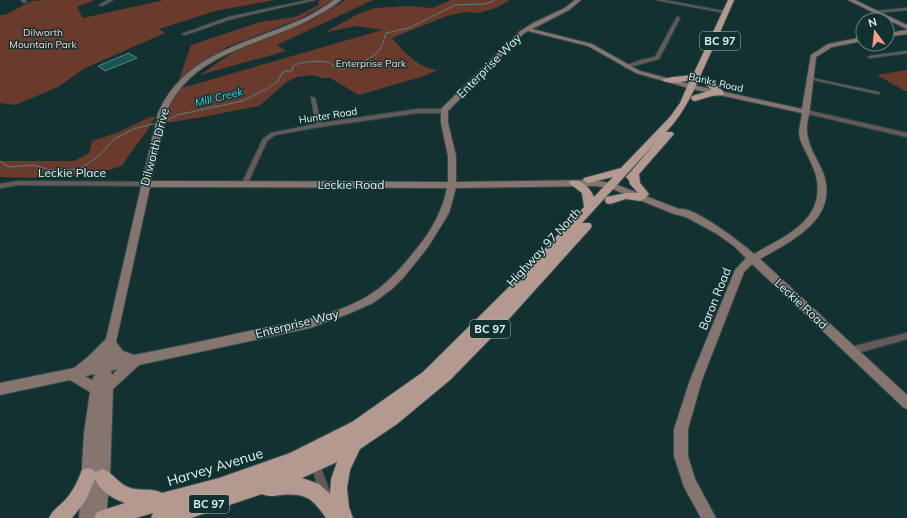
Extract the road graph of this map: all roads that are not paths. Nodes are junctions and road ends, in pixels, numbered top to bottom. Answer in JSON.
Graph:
{"nodes":[{"id":1,"x":111,"y":0,"type":"edge"},
{"id":2,"x":313,"y":0,"type":"edge"},
{"id":3,"x":338,"y":0,"type":"edge"},
{"id":4,"x":578,"y":0,"type":"edge"},
{"id":5,"x":658,"y":0,"type":"edge"},
{"id":6,"x":731,"y":0,"type":"edge"},
{"id":7,"x":738,"y":0,"type":"edge"},
{"id":8,"x":851,"y":0,"type":"edge"},
{"id":9,"x":101,"y":5,"type":"dead end"},
{"id":10,"x":907,"y":9,"type":"edge"},
{"id":11,"x":876,"y":12,"type":"joint"},
{"id":12,"x":728,"y":14,"type":"junction"},
{"id":13,"x":678,"y":18,"type":"dead end"},
{"id":14,"x":895,"y":21,"type":"edge"},
{"id":15,"x":907,"y":27,"type":"edge"},
{"id":16,"x":528,"y":29,"type":"junction"},
{"id":17,"x":907,"y":32,"type":"edge"},
{"id":18,"x":184,"y":34,"type":"dead end"},
{"id":19,"x":895,"y":34,"type":"edge"},
{"id":20,"x":855,"y":40,"type":"edge"},
{"id":21,"x":907,"y":52,"type":"edge"},
{"id":22,"x":870,"y":57,"type":"dead end"},
{"id":23,"x":627,"y":67,"type":"junction"},
{"id":24,"x":700,"y":77,"type":"junction"},
{"id":25,"x":809,"y":78,"type":"junction"},
{"id":26,"x":666,"y":80,"type":"junction"},
{"id":27,"x":693,"y":92,"type":"junction"},
{"id":28,"x":720,"y":93,"type":"junction"},
{"id":29,"x":878,"y":93,"type":"dead end"},
{"id":30,"x":312,"y":98,"type":"dead end"},
{"id":31,"x":444,"y":111,"type":"junction"},
{"id":32,"x":806,"y":112,"type":"junction"},
{"id":33,"x":319,"y":125,"type":"junction"},
{"id":34,"x":907,"y":135,"type":"edge"},
{"id":35,"x":630,"y":172,"type":"junction"},
{"id":36,"x":588,"y":180,"type":"junction"},
{"id":37,"x":574,"y":183,"type":"junction"},
{"id":38,"x":145,"y":184,"type":"junction"},
{"id":39,"x":160,"y":184,"type":"junction"},
{"id":40,"x":244,"y":185,"type":"junction"},
{"id":41,"x":452,"y":185,"type":"junction"},
{"id":42,"x":557,"y":185,"type":"junction"},
{"id":43,"x":617,"y":185,"type":"junction"},
{"id":44,"x":0,"y":186,"type":"edge"},
{"id":45,"x":642,"y":196,"type":"junction"},
{"id":46,"x":610,"y":200,"type":"junction"},
{"id":47,"x":141,"y":202,"type":"junction"},
{"id":48,"x":590,"y":209,"type":"junction"},
{"id":49,"x":752,"y":258,"type":"junction"},
{"id":50,"x":907,"y":336,"type":"edge"},
{"id":51,"x":110,"y":342,"type":"junction"},
{"id":52,"x":852,"y":351,"type":"junction"},
{"id":53,"x":138,"y":360,"type":"junction"},
{"id":54,"x":105,"y":367,"type":"junction"},
{"id":55,"x":71,"y":374,"type":"junction"},
{"id":56,"x":102,"y":388,"type":"junction"},
{"id":57,"x":0,"y":389,"type":"edge"},
{"id":58,"x":907,"y":403,"type":"edge"},
{"id":59,"x":334,"y":440,"type":"junction"},
{"id":60,"x":355,"y":442,"type":"junction"},
{"id":61,"x":315,"y":463,"type":"junction"},
{"id":62,"x":96,"y":477,"type":"junction"},
{"id":63,"x":259,"y":488,"type":"junction"},
{"id":64,"x":173,"y":499,"type":"junction"},
{"id":65,"x":337,"y":516,"type":"edge"},
{"id":66,"x":58,"y":518,"type":"edge"},
{"id":67,"x":86,"y":518,"type":"edge"},
{"id":68,"x":99,"y":518,"type":"edge"},
{"id":69,"x":103,"y":518,"type":"edge"},
{"id":70,"x":160,"y":518,"type":"edge"},
{"id":71,"x":709,"y":518,"type":"edge"}],
"edges":[{"from":1,"to":9,"type":"street"},
{"from":2,"to":18,"type":"street"},
{"from":3,"to":38,"type":"street","name":"Dilworth Drive"},
{"from":4,"to":16,"type":"street","name":"Enterprise Way"},
{"from":5,"to":12,"type":"street"},
{"from":6,"to":12,"type":"highway","name":"Highway 97 North","number":"BC 97"},
{"from":7,"to":12,"type":"highway","name":"Highway 97 North","number":"BC 97"},
{"from":8,"to":11,"type":"street"},
{"from":10,"to":11,"type":"street"},
{"from":12,"to":24,"type":"highway","name":"Highway 97 North","number":"BC 97"},
{"from":13,"to":23,"type":"street"},
{"from":14,"to":15,"type":"street"},
{"from":16,"to":23,"type":"street"},
{"from":16,"to":31,"type":"street","name":"Enterprise Way"},
{"from":17,"to":19,"type":"street"},
{"from":20,"to":25,"type":"street","name":"Baron Road"},
{"from":21,"to":22,"type":"street"},
{"from":23,"to":26,"type":"street"},
{"from":24,"to":26,"type":"highway"},
{"from":24,"to":27,"type":"highway","name":"Highway 97 North","number":"BC 97"},
{"from":24,"to":28,"type":"highway"},
{"from":25,"to":29,"type":"street"},
{"from":25,"to":32,"type":"street","name":"Baron Road"},
{"from":26,"to":27,"type":"highway"},
{"from":27,"to":28,"type":"highway"},
{"from":27,"to":35,"type":"highway","name":"Highway 97 North","number":"BC 97"},
{"from":28,"to":32,"type":"street","name":"Banks Road"},
{"from":30,"to":33,"type":"street"},
{"from":31,"to":33,"type":"street","name":"Hunter Road"},
{"from":31,"to":41,"type":"street","name":"Enterprise Way"},
{"from":32,"to":34,"type":"street","name":"Banks Road"},
{"from":32,"to":49,"type":"street","name":"Baron Road"},
{"from":33,"to":40,"type":"street","name":"Hunter Road"},
{"from":35,"to":36,"type":"highway"},
{"from":35,"to":43,"type":"highway","name":"Highway 97 North","number":"BC 97"},
{"from":35,"to":45,"type":"highway"},
{"from":36,"to":42,"type":"street","name":"Leckie Road"},
{"from":36,"to":43,"type":"street","name":"Leckie Road"},
{"from":37,"to":42,"type":"street","name":"Leckie Road"},
{"from":37,"to":43,"type":"street","name":"Leckie Road"},
{"from":37,"to":48,"type":"highway"},
{"from":38,"to":39,"type":"street","name":"Leckie Road"},
{"from":38,"to":44,"type":"street","name":"Leckie Place"},
{"from":38,"to":47,"type":"street","name":"Dilworth Drive"},
{"from":39,"to":40,"type":"street","name":"Leckie Road"},
{"from":39,"to":47,"type":"street"},
{"from":40,"to":41,"type":"street","name":"Leckie Road"},
{"from":41,"to":42,"type":"street","name":"Leckie Road"},
{"from":41,"to":53,"type":"street","name":"Enterprise Way"},
{"from":43,"to":45,"type":"street","name":"Leckie Road"},
{"from":43,"to":46,"type":"highway","name":"Highway 97 North","number":"BC 97"},
{"from":43,"to":48,"type":"highway","name":"Highway 97 North","number":"BC 97"},
{"from":45,"to":46,"type":"highway"},
{"from":45,"to":49,"type":"street","name":"Leckie Road"},
{"from":46,"to":60,"type":"highway","name":"Highway 97 North","number":"BC 97"},
{"from":47,"to":51,"type":"street","name":"Dilworth Drive"},
{"from":48,"to":59,"type":"highway","name":"Highway 97 North","number":"BC 97"},
{"from":49,"to":52,"type":"street","name":"Leckie Road"},
{"from":49,"to":71,"type":"street","name":"Baron Road"},
{"from":50,"to":52,"type":"street"},
{"from":51,"to":53,"type":"street"},
{"from":51,"to":54,"type":"street","name":"Dilworth Drive"},
{"from":51,"to":55,"type":"street"},
{"from":52,"to":58,"type":"street","name":"Leckie Road"},
{"from":53,"to":54,"type":"street","name":"Enterprise Way"},
{"from":53,"to":56,"type":"street"},
{"from":54,"to":55,"type":"street","name":"Enterprise Way"},
{"from":54,"to":56,"type":"street","name":"Dilworth Drive"},
{"from":55,"to":56,"type":"street"},
{"from":55,"to":57,"type":"street","name":"Enterprise Way"},
{"from":56,"to":62,"type":"street","name":"Dilworth Drive"},
{"from":59,"to":61,"type":"highway"},
{"from":59,"to":64,"type":"highway","name":"Harvey Avenue","number":"BC 97"},
{"from":60,"to":61,"type":"highway","name":"Highway 97 North","number":"BC 97"},
{"from":60,"to":65,"type":"highway"},
{"from":61,"to":63,"type":"highway","number":"BC 97"},
{"from":61,"to":65,"type":"street"},
{"from":62,"to":64,"type":"highway"},
{"from":62,"to":66,"type":"highway"},
{"from":62,"to":67,"type":"street","name":"Dilworth Drive"},
{"from":62,"to":68,"type":"street","name":"Dilworth Drive"},
{"from":63,"to":65,"type":"highway"},
{"from":63,"to":70,"type":"highway","number":"BC 97"},
{"from":64,"to":69,"type":"highway","name":"Harvey Avenue","number":"BC 97"}]}
